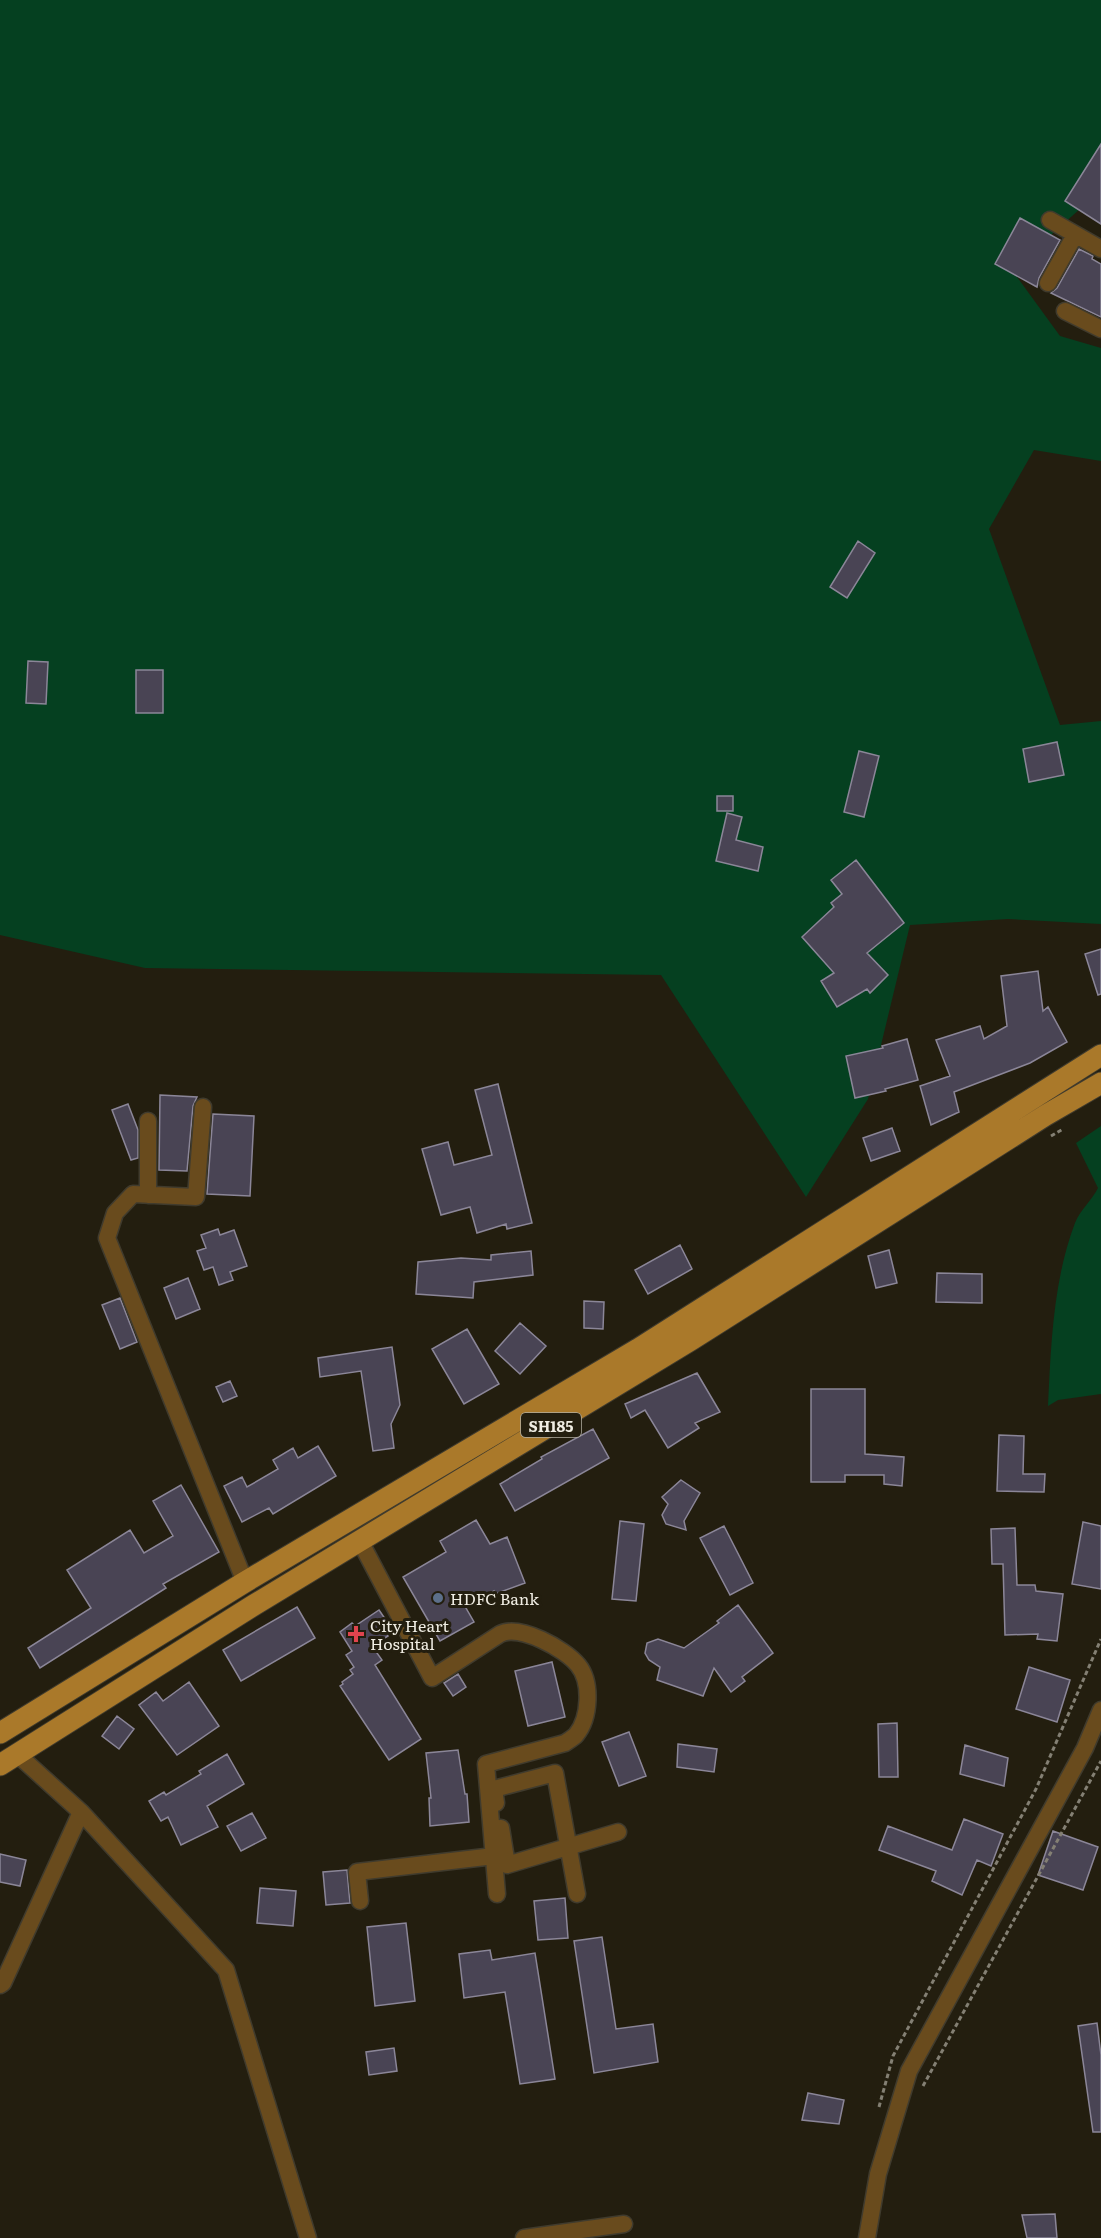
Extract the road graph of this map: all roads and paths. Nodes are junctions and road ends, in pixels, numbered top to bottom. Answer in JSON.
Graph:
{"nodes":[{"id":1,"x":1050,"y":220,"type":"dead end"},
{"id":2,"x":1076,"y":235,"type":"junction"},
{"id":3,"x":1101,"y":249,"type":"edge"},
{"id":4,"x":1048,"y":283,"type":"dead end"},
{"id":5,"x":1065,"y":311,"type":"dead end"},
{"id":6,"x":1101,"y":329,"type":"edge"},
{"id":7,"x":1101,"y":1054,"type":"edge"},
{"id":8,"x":1101,"y":1083,"type":"edge"},
{"id":9,"x":203,"y":1107,"type":"dead end"},
{"id":10,"x":148,"y":1121,"type":"dead end"},
{"id":11,"x":148,"y":1195,"type":"junction"},
{"id":12,"x":360,"y":1541,"type":"junction"},
{"id":13,"x":245,"y":1582,"type":"junction"},
{"id":14,"x":1101,"y":1710,"type":"edge"},
{"id":15,"x":27,"y":1717,"type":"junction"},
{"id":16,"x":0,"y":1733,"type":"edge"},
{"id":17,"x":41,"y":1739,"type":"junction"},
{"id":18,"x":550,"y":1747,"type":"junction"},
{"id":19,"x":9,"y":1759,"type":"edge"},
{"id":20,"x":1101,"y":1761,"type":"edge"},
{"id":21,"x":555,"y":1773,"type":"junction"},
{"id":22,"x":81,"y":1812,"type":"junction"},
{"id":23,"x":618,"y":1832,"type":"dead end"},
{"id":24,"x":568,"y":1847,"type":"junction"},
{"id":25,"x":494,"y":1856,"type":"junction"},
{"id":26,"x":497,"y":1894,"type":"dead end"},
{"id":27,"x":577,"y":1894,"type":"dead end"},
{"id":28,"x":360,"y":1901,"type":"dead end"},
{"id":29,"x":0,"y":1985,"type":"edge"},
{"id":30,"x":922,"y":2087,"type":"dead end"},
{"id":31,"x":624,"y":2224,"type":"dead end"},
{"id":32,"x":308,"y":2238,"type":"edge"},
{"id":33,"x":524,"y":2238,"type":"edge"},
{"id":34,"x":867,"y":2238,"type":"edge"}],
"edges":[{"from":1,"to":2,"type":"street"},
{"from":2,"to":3,"type":"street"},
{"from":2,"to":4,"type":"street"},
{"from":5,"to":6,"type":"street"},
{"from":7,"to":13,"type":"main road","number":"SH185"},
{"from":8,"to":12,"type":"main road","number":"SH185"},
{"from":9,"to":11,"type":"street"},
{"from":10,"to":11,"type":"street"},
{"from":11,"to":13,"type":"street"},
{"from":12,"to":17,"type":"main road","number":"SH185"},
{"from":12,"to":18,"type":"street"},
{"from":13,"to":15,"type":"main road","number":"SH185"},
{"from":14,"to":34,"type":"street"},
{"from":15,"to":16,"type":"main road","number":"SH185"},
{"from":15,"to":17,"type":"main road"},
{"from":17,"to":19,"type":"main road","number":"SH185"},
{"from":18,"to":21,"type":"street"},
{"from":18,"to":25,"type":"street"},
{"from":19,"to":22,"type":"street"},
{"from":20,"to":30,"type":"path"},
{"from":21,"to":24,"type":"street"},
{"from":21,"to":24,"type":"street"},
{"from":22,"to":29,"type":"street"},
{"from":22,"to":32,"type":"street"},
{"from":23,"to":24,"type":"street"},
{"from":24,"to":27,"type":"street"},
{"from":25,"to":26,"type":"street"},
{"from":25,"to":28,"type":"street"},
{"from":31,"to":33,"type":"street"}]}
